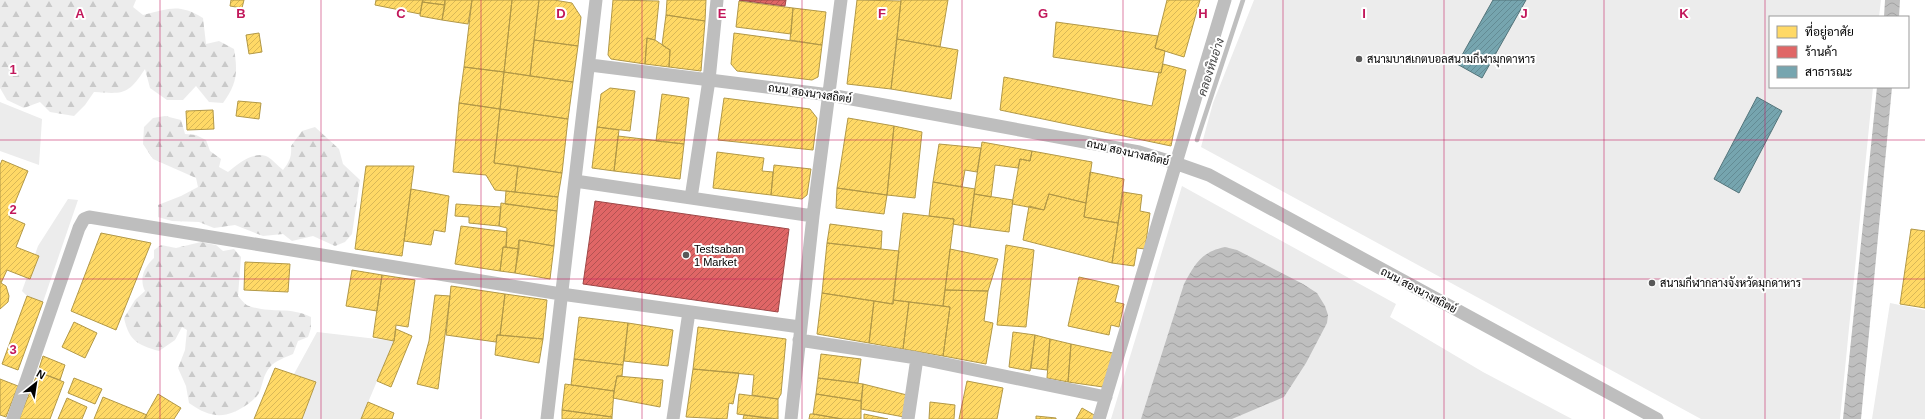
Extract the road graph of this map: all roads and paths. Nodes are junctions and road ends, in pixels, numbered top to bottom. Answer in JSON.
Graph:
{"nodes":[{"id":1,"x":596,"y":0,"type":"edge"},
{"id":2,"x":717,"y":0,"type":"edge"},
{"id":3,"x":841,"y":0,"type":"edge"},
{"id":4,"x":1225,"y":0,"type":"edge"},
{"id":5,"x":590,"y":65,"type":"junction"},
{"id":6,"x":709,"y":80,"type":"junction"},
{"id":7,"x":830,"y":95,"type":"junction"},
{"id":8,"x":1175,"y":163,"type":"junction"},
{"id":9,"x":574,"y":181,"type":"junction"},
{"id":10,"x":692,"y":198,"type":"junction"},
{"id":11,"x":813,"y":216,"type":"junction"},
{"id":12,"x":561,"y":294,"type":"junction"},
{"id":13,"x":689,"y":312,"type":"junction"},
{"id":14,"x":800,"y":327,"type":"junction"},
{"id":15,"x":799,"y":340,"type":"junction"},
{"id":16,"x":917,"y":358,"type":"junction"},
{"id":17,"x":1106,"y":397,"type":"junction"},
{"id":18,"x":13,"y":419,"type":"edge"},
{"id":19,"x":547,"y":419,"type":"edge"},
{"id":20,"x":674,"y":419,"type":"edge"},
{"id":21,"x":791,"y":419,"type":"edge"},
{"id":22,"x":908,"y":419,"type":"edge"},
{"id":23,"x":1099,"y":419,"type":"edge"},
{"id":24,"x":1657,"y":419,"type":"edge"}],
"edges":[{"from":1,"to":5,"type":"street"},
{"from":2,"to":6,"type":"street"},
{"from":3,"to":7,"type":"street"},
{"from":4,"to":8,"type":"street"},
{"from":5,"to":6,"type":"street","name":"ถนน สองนางสถิตย์"},
{"from":5,"to":9,"type":"street"},
{"from":6,"to":7,"type":"street","name":"ถนน สองนางสถิตย์"},
{"from":6,"to":10,"type":"street"},
{"from":7,"to":8,"type":"street","name":"ถนน สองนางสถิตย์"},
{"from":7,"to":11,"type":"street"},
{"from":8,"to":17,"type":"street"},
{"from":8,"to":24,"type":"street","name":"ถนน สองนางสถิตย์"},
{"from":9,"to":10,"type":"street"},
{"from":9,"to":12,"type":"street"},
{"from":10,"to":11,"type":"street"},
{"from":11,"to":14,"type":"street"},
{"from":12,"to":13,"type":"street"},
{"from":12,"to":18,"type":"street"},
{"from":12,"to":19,"type":"street"},
{"from":13,"to":14,"type":"street"},
{"from":13,"to":20,"type":"street"},
{"from":14,"to":15,"type":"street"},
{"from":15,"to":16,"type":"street"},
{"from":15,"to":21,"type":"street"},
{"from":16,"to":17,"type":"street"},
{"from":16,"to":22,"type":"street"},
{"from":17,"to":23,"type":"street"}]}
